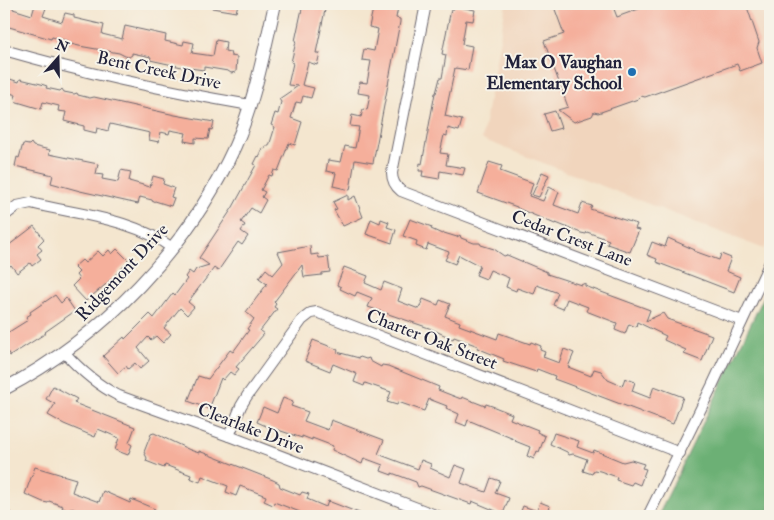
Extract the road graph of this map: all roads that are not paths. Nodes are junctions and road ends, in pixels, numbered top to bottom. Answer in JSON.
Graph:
{"nodes":[{"id":1,"x":275,"y":4,"type":"edge"},
{"id":2,"x":426,"y":4,"type":"edge"},
{"id":3,"x":4,"y":50,"type":"edge"},
{"id":4,"x":250,"y":105,"type":"junction"},
{"id":5,"x":4,"y":216,"type":"edge"},
{"id":6,"x":172,"y":248,"type":"junction"},
{"id":7,"x":770,"y":262,"type":"edge"},
{"id":8,"x":742,"y":321,"type":"junction"},
{"id":9,"x":64,"y":352,"type":"junction"},
{"id":10,"x":4,"y":389,"type":"edge"},
{"id":11,"x":229,"y":436,"type":"junction"},
{"id":12,"x":680,"y":453,"type":"junction"},
{"id":13,"x":438,"y":516,"type":"edge"},
{"id":14,"x":648,"y":516,"type":"edge"}],
"edges":[{"from":1,"to":4,"type":"street","name":"Ridgemont Drive"},
{"from":2,"to":8,"type":"street","name":"Cedar Crest Lane"},
{"from":3,"to":4,"type":"street","name":"Bent Creek Drive"},
{"from":4,"to":6,"type":"street","name":"Ridgemont Drive"},
{"from":5,"to":6,"type":"street"},
{"from":6,"to":9,"type":"street","name":"Ridgemont Drive"},
{"from":7,"to":8,"type":"street"},
{"from":8,"to":12,"type":"street"},
{"from":9,"to":10,"type":"street","name":"Ridgemont Drive"},
{"from":9,"to":11,"type":"street","name":"Clearlake Drive"},
{"from":11,"to":12,"type":"street","name":"Charter Oak Street"},
{"from":11,"to":13,"type":"street","name":"Clearlake Drive"},
{"from":12,"to":14,"type":"street"}]}
